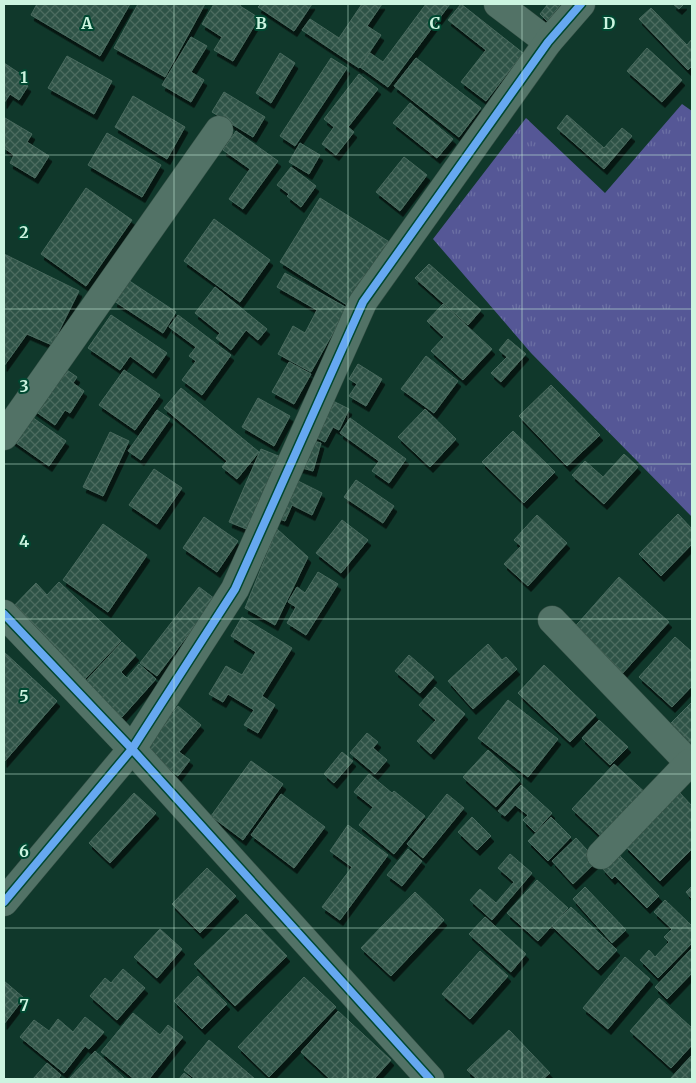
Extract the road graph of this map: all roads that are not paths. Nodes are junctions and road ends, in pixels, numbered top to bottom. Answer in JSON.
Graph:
{"nodes":[{"id":1,"x":498,"y":4,"type":"edge"},
{"id":2,"x":581,"y":4,"type":"edge"},
{"id":3,"x":548,"y":42,"type":"junction"},
{"id":4,"x":219,"y":130,"type":"dead end"},
{"id":5,"x":4,"y":436,"type":"edge"},
{"id":6,"x":4,"y":614,"type":"edge"},
{"id":7,"x":552,"y":620,"type":"dead end"},
{"id":8,"x":132,"y":749,"type":"junction"},
{"id":9,"x":691,"y":764,"type":"edge"},
{"id":10,"x":601,"y":855,"type":"dead end"},
{"id":11,"x":4,"y":902,"type":"edge"},
{"id":12,"x":430,"y":1079,"type":"edge"}],
"edges":[{"from":1,"to":3,"type":"street"},
{"from":2,"to":3,"type":"street"},
{"from":3,"to":8,"type":"street"},
{"from":4,"to":5,"type":"street"},
{"from":6,"to":8,"type":"street"},
{"from":7,"to":9,"type":"street"},
{"from":8,"to":11,"type":"street"},
{"from":8,"to":12,"type":"street"},
{"from":9,"to":10,"type":"street"}]}
